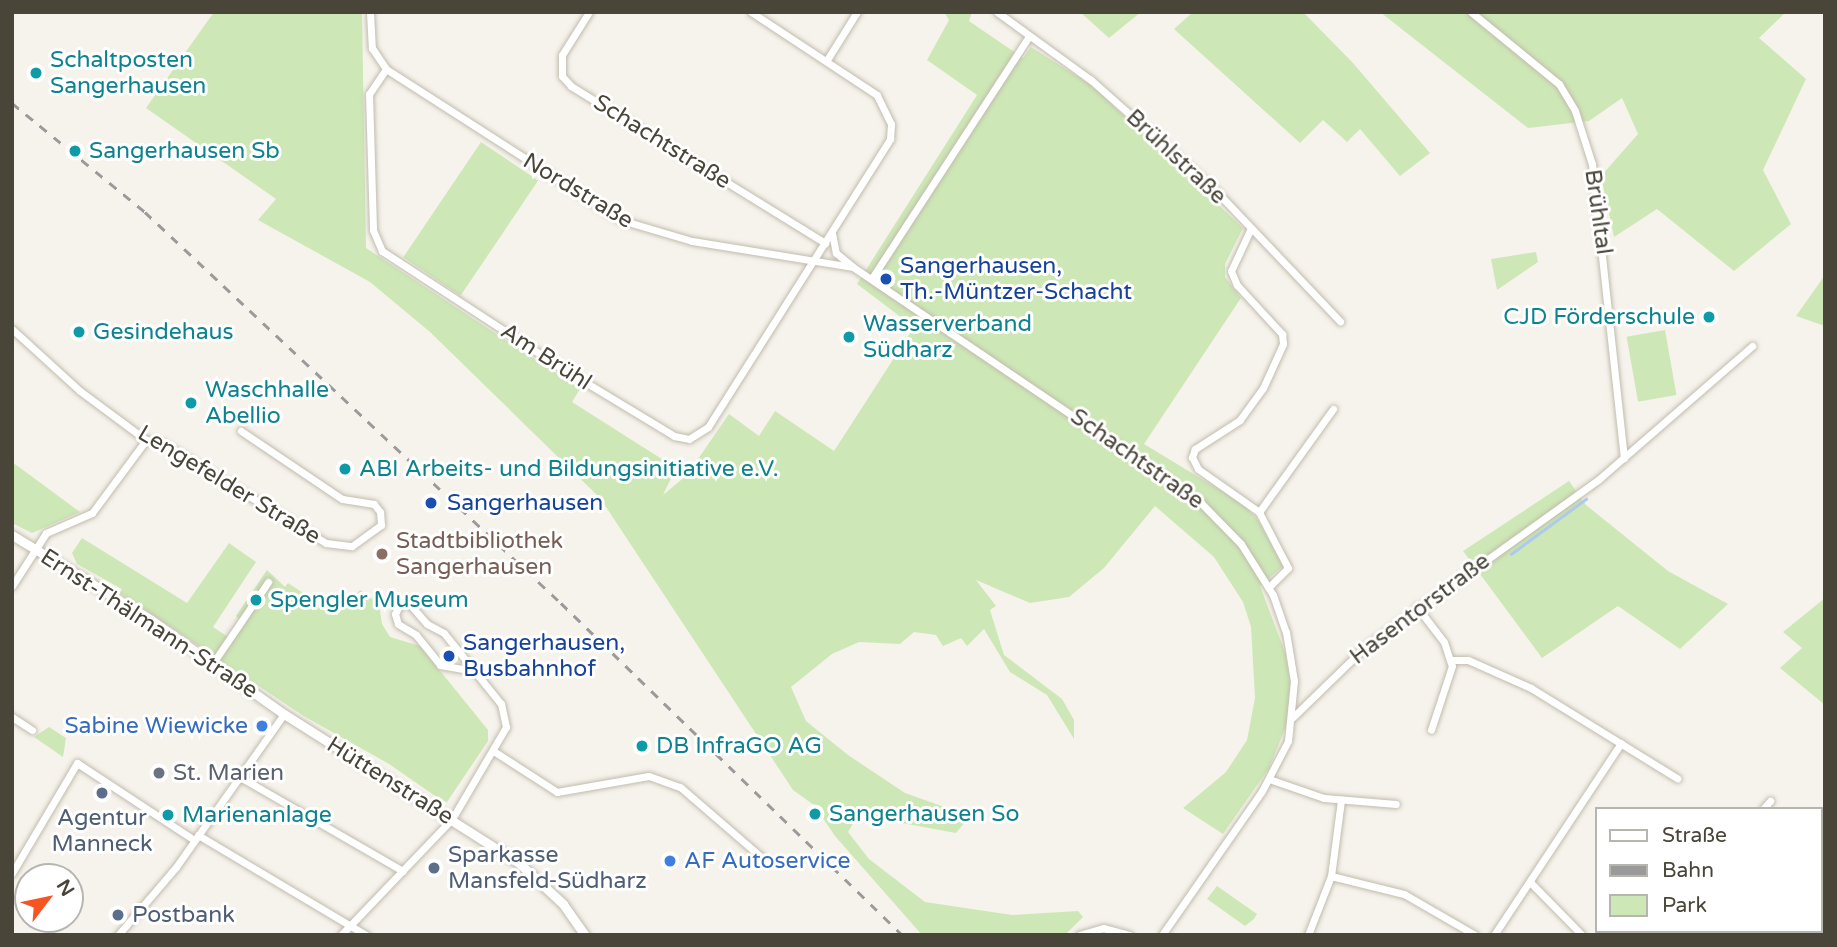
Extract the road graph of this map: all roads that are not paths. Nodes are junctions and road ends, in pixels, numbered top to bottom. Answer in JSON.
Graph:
{"nodes":[{"id":1,"x":370,"y":12,"type":"edge"},
{"id":2,"x":589,"y":12,"type":"edge"},
{"id":3,"x":751,"y":12,"type":"edge"},
{"id":4,"x":857,"y":12,"type":"edge"},
{"id":5,"x":997,"y":12,"type":"edge"},
{"id":6,"x":1471,"y":12,"type":"edge"},
{"id":7,"x":1028,"y":38,"type":"junction"},
{"id":8,"x":827,"y":60,"type":"junction"},
{"id":9,"x":386,"y":69,"type":"junction"},
{"id":10,"x":1251,"y":228,"type":"junction"},
{"id":11,"x":831,"y":232,"type":"junction"},
{"id":12,"x":825,"y":243,"type":"junction"},
{"id":13,"x":813,"y":262,"type":"junction"},
{"id":14,"x":853,"y":267,"type":"junction"},
{"id":15,"x":872,"y":278,"type":"junction"},
{"id":16,"x":1340,"y":321,"type":"dead end"},
{"id":17,"x":12,"y":328,"type":"edge"},
{"id":18,"x":1752,"y":346,"type":"dead end"},
{"id":19,"x":1333,"y":408,"type":"dead end"},
{"id":20,"x":241,"y":431,"type":"dead end"},
{"id":21,"x":146,"y":440,"type":"junction"},
{"id":22,"x":1625,"y":458,"type":"junction"},
{"id":23,"x":1259,"y":512,"type":"junction"},
{"id":24,"x":12,"y":535,"type":"edge"},
{"id":25,"x":37,"y":549,"type":"junction"},
{"id":26,"x":268,"y":582,"type":"dead end"},
{"id":27,"x":12,"y":586,"type":"edge"},
{"id":28,"x":1269,"y":587,"type":"junction"},
{"id":29,"x":1417,"y":607,"type":"junction"},
{"id":30,"x":1451,"y":660,"type":"junction"},
{"id":31,"x":213,"y":663,"type":"junction"},
{"id":32,"x":474,"y":671,"type":"junction"},
{"id":33,"x":284,"y":714,"type":"junction"},
{"id":34,"x":12,"y":716,"type":"edge"},
{"id":35,"x":1293,"y":717,"type":"junction"},
{"id":36,"x":32,"y":730,"type":"dead end"},
{"id":37,"x":1431,"y":730,"type":"dead end"},
{"id":38,"x":1621,"y":743,"type":"junction"},
{"id":39,"x":495,"y":751,"type":"junction"},
{"id":40,"x":240,"y":777,"type":"junction"},
{"id":41,"x":1677,"y":778,"type":"dead end"},
{"id":42,"x":1269,"y":779,"type":"junction"},
{"id":43,"x":1342,"y":800,"type":"junction"},
{"id":44,"x":1396,"y":804,"type":"dead end"},
{"id":45,"x":452,"y":819,"type":"junction"},
{"id":46,"x":196,"y":838,"type":"junction"},
{"id":47,"x":767,"y":862,"type":"dead end"},
{"id":48,"x":403,"y":871,"type":"junction"},
{"id":49,"x":12,"y":873,"type":"edge"},
{"id":50,"x":1331,"y":876,"type":"junction"},
{"id":51,"x":1531,"y":883,"type":"junction"},
{"id":52,"x":350,"y":926,"type":"junction"},
{"id":53,"x":118,"y":935,"type":"edge"},
{"id":54,"x":341,"y":935,"type":"edge"},
{"id":55,"x":366,"y":935,"type":"edge"},
{"id":56,"x":585,"y":935,"type":"edge"},
{"id":57,"x":1079,"y":935,"type":"edge"},
{"id":58,"x":1129,"y":935,"type":"edge"},
{"id":59,"x":1162,"y":935,"type":"edge"},
{"id":60,"x":1308,"y":935,"type":"edge"},
{"id":61,"x":1475,"y":935,"type":"edge"},
{"id":62,"x":1494,"y":935,"type":"edge"},
{"id":63,"x":1583,"y":935,"type":"edge"}],
"edges":[{"from":1,"to":9,"type":"street"},
{"from":2,"to":12,"type":"street","name":"Schachtstraße"},
{"from":3,"to":8,"type":"street"},
{"from":4,"to":8,"type":"street"},
{"from":5,"to":7,"type":"street","name":"Brühlstraße"},
{"from":6,"to":22,"type":"street","name":"Brühltal"},
{"from":7,"to":10,"type":"street","name":"Brühlstraße"},
{"from":7,"to":15,"type":"street"},
{"from":8,"to":11,"type":"street"},
{"from":9,"to":13,"type":"street","name":"Nordstraße"},
{"from":9,"to":13,"type":"street","name":"Am Brühl"},
{"from":10,"to":16,"type":"street","name":"Brühlstraße"},
{"from":10,"to":23,"type":"street"},
{"from":11,"to":12,"type":"street"},
{"from":11,"to":14,"type":"street","name":"Schachtstraße"},
{"from":12,"to":13,"type":"street"},
{"from":13,"to":14,"type":"street","name":"Nordstraße"},
{"from":14,"to":15,"type":"street","name":"Schachtstraße"},
{"from":15,"to":28,"type":"street","name":"Schachtstraße"},
{"from":17,"to":21,"type":"street","name":"Lengefelder Straße"},
{"from":18,"to":22,"type":"street","name":"Hasentorstraße"},
{"from":19,"to":23,"type":"street"},
{"from":20,"to":21,"type":"street","name":"Lengefelder Straße"},
{"from":21,"to":25,"type":"street"},
{"from":22,"to":29,"type":"street","name":"Hasentorstraße"},
{"from":23,"to":28,"type":"street"},
{"from":24,"to":25,"type":"street","name":"Ernst-Thälmann-Straße"},
{"from":25,"to":27,"type":"street"},
{"from":25,"to":31,"type":"street","name":"Ernst-Thälmann-Straße"},
{"from":26,"to":31,"type":"street"},
{"from":28,"to":35,"type":"street","name":"Schachtstraße"},
{"from":29,"to":30,"type":"street"},
{"from":29,"to":35,"type":"street","name":"Hasentorstraße"},
{"from":30,"to":37,"type":"street"},
{"from":30,"to":38,"type":"street"},
{"from":31,"to":33,"type":"street","name":"Ernst-Thälmann-Straße"},
{"from":32,"to":32,"type":"street"},
{"from":32,"to":39,"type":"street"},
{"from":33,"to":40,"type":"street"},
{"from":33,"to":45,"type":"street","name":"Hüttenstraße"},
{"from":34,"to":36,"type":"street"},
{"from":35,"to":42,"type":"street","name":"Hasentorstraße"},
{"from":38,"to":41,"type":"street"},
{"from":38,"to":51,"type":"street"},
{"from":39,"to":45,"type":"street"},
{"from":39,"to":47,"type":"street"},
{"from":40,"to":46,"type":"street"},
{"from":40,"to":48,"type":"street"},
{"from":42,"to":43,"type":"street"},
{"from":42,"to":59,"type":"street","name":"Hasentorstraße"},
{"from":43,"to":44,"type":"street"},
{"from":43,"to":50,"type":"street"},
{"from":45,"to":48,"type":"street"},
{"from":45,"to":56,"type":"street","name":"Hüttenstraße"},
{"from":46,"to":49,"type":"street"},
{"from":46,"to":52,"type":"street"},
{"from":46,"to":53,"type":"street"},
{"from":48,"to":52,"type":"street"},
{"from":50,"to":60,"type":"street"},
{"from":50,"to":61,"type":"street"},
{"from":51,"to":62,"type":"street"},
{"from":51,"to":63,"type":"street"},
{"from":52,"to":54,"type":"street"},
{"from":52,"to":55,"type":"street"},
{"from":57,"to":58,"type":"street"}]}
